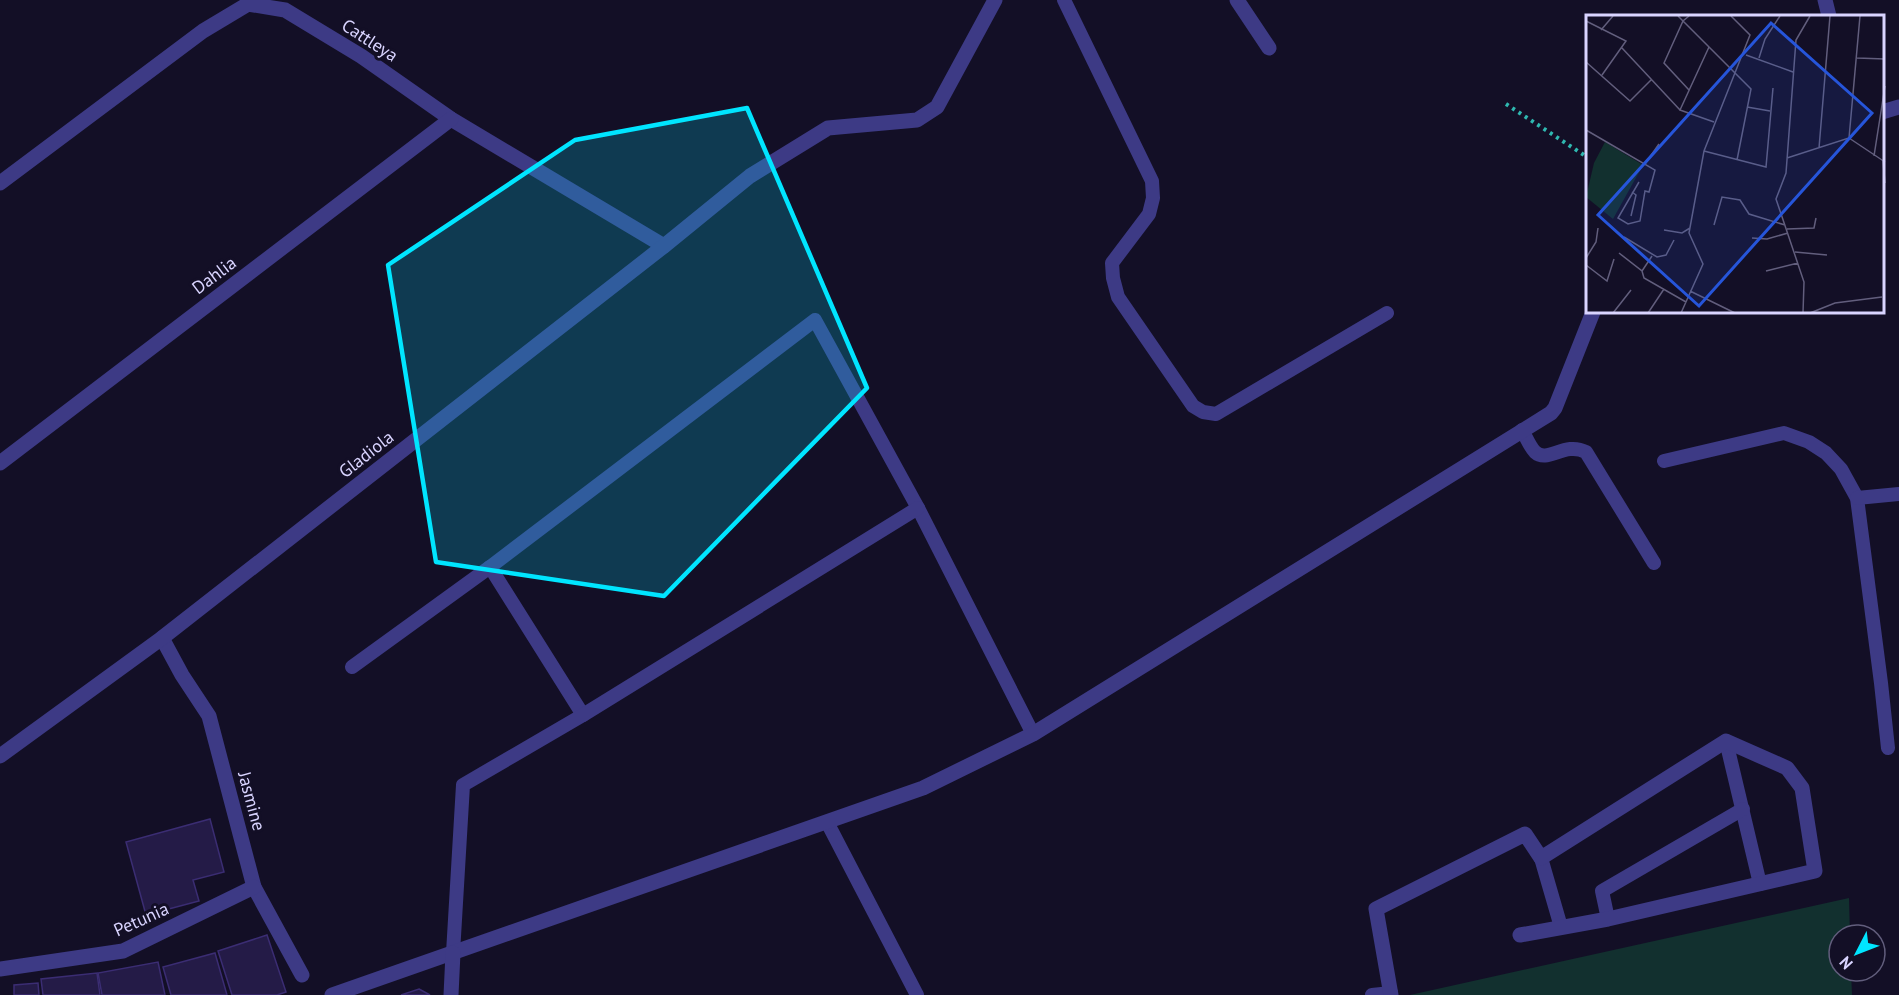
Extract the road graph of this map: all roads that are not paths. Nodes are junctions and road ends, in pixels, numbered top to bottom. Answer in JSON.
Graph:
{"nodes":[{"id":1,"x":995,"y":0,"type":"edge"},
{"id":2,"x":1064,"y":0,"type":"edge"},
{"id":3,"x":1237,"y":0,"type":"edge"},
{"id":4,"x":1824,"y":0,"type":"edge"},
{"id":5,"x":248,"y":2,"type":"edge"},
{"id":6,"x":1829,"y":15,"type":"edge"},
{"id":7,"x":1269,"y":48,"type":"dead end"},
{"id":8,"x":1899,"y":106,"type":"edge"},
{"id":9,"x":1884,"y":111,"type":"edge"},
{"id":10,"x":451,"y":119,"type":"junction"},
{"id":11,"x":0,"y":183,"type":"edge"},
{"id":12,"x":664,"y":246,"type":"junction"},
{"id":13,"x":1387,"y":313,"type":"dead end"},
{"id":14,"x":1592,"y":314,"type":"edge"},
{"id":15,"x":1522,"y":430,"type":"junction"},
{"id":16,"x":1664,"y":461,"type":"dead end"},
{"id":17,"x":0,"y":463,"type":"edge"},
{"id":18,"x":1899,"y":494,"type":"edge"},
{"id":19,"x":1857,"y":498,"type":"junction"},
{"id":20,"x":918,"y":508,"type":"junction"},
{"id":21,"x":1654,"y":563,"type":"dead end"},
{"id":22,"x":490,"y":567,"type":"junction"},
{"id":23,"x":162,"y":638,"type":"junction"},
{"id":24,"x":352,"y":667,"type":"dead end"},
{"id":25,"x":583,"y":715,"type":"junction"},
{"id":26,"x":1033,"y":734,"type":"junction"},
{"id":27,"x":1726,"y":741,"type":"junction"},
{"id":28,"x":1888,"y":748,"type":"dead end"},
{"id":29,"x":0,"y":756,"type":"edge"},
{"id":30,"x":1743,"y":809,"type":"junction"},
{"id":31,"x":827,"y":822,"type":"junction"},
{"id":32,"x":1541,"y":858,"type":"junction"},
{"id":33,"x":1760,"y":884,"type":"junction"},
{"id":34,"x":254,"y":887,"type":"junction"},
{"id":35,"x":1608,"y":919,"type":"junction"},
{"id":36,"x":1561,"y":927,"type":"junction"},
{"id":37,"x":1520,"y":935,"type":"dead end"},
{"id":38,"x":453,"y":953,"type":"junction"},
{"id":39,"x":0,"y":969,"type":"edge"},
{"id":40,"x":302,"y":975,"type":"dead end"},
{"id":41,"x":1391,"y":994,"type":"edge"},
{"id":42,"x":332,"y":995,"type":"edge"},
{"id":43,"x":451,"y":995,"type":"edge"},
{"id":44,"x":917,"y":995,"type":"edge"},
{"id":45,"x":1372,"y":995,"type":"edge"}],
"edges":[{"from":1,"to":12,"type":"street","name":"Gladiola"},
{"from":2,"to":13,"type":"lane"},
{"from":3,"to":7,"type":"street"},
{"from":4,"to":6,"type":"street"},
{"from":5,"to":10,"type":"street","name":"Cattleya"},
{"from":5,"to":11,"type":"street","name":"Cattleya"},
{"from":8,"to":9,"type":"street"},
{"from":10,"to":12,"type":"street","name":"Cattleya"},
{"from":10,"to":17,"type":"street","name":"Dahlia"},
{"from":12,"to":23,"type":"street","name":"Gladiola"},
{"from":14,"to":15,"type":"street"},
{"from":15,"to":21,"type":"lane"},
{"from":15,"to":26,"type":"street"},
{"from":16,"to":19,"type":"lane"},
{"from":18,"to":19,"type":"lane"},
{"from":19,"to":28,"type":"lane"},
{"from":20,"to":22,"type":"lane"},
{"from":20,"to":25,"type":"lane"},
{"from":20,"to":26,"type":"lane"},
{"from":22,"to":24,"type":"lane"},
{"from":22,"to":25,"type":"lane"},
{"from":23,"to":29,"type":"street","name":"Gladiola"},
{"from":23,"to":34,"type":"street","name":"Jasmine"},
{"from":25,"to":38,"type":"lane"},
{"from":26,"to":31,"type":"street"},
{"from":27,"to":30,"type":"lane"},
{"from":27,"to":32,"type":"street"},
{"from":27,"to":33,"type":"street"},
{"from":30,"to":33,"type":"lane"},
{"from":30,"to":35,"type":"lane"},
{"from":31,"to":38,"type":"street"},
{"from":31,"to":44,"type":"lane"},
{"from":32,"to":36,"type":"lane"},
{"from":32,"to":41,"type":"street"},
{"from":33,"to":35,"type":"street"},
{"from":34,"to":39,"type":"street","name":"Petunia"},
{"from":34,"to":40,"type":"street","name":"Jasmine"},
{"from":35,"to":36,"type":"street"},
{"from":36,"to":37,"type":"street"},
{"from":38,"to":42,"type":"street"},
{"from":38,"to":43,"type":"street"},
{"from":41,"to":45,"type":"lane"}]}
